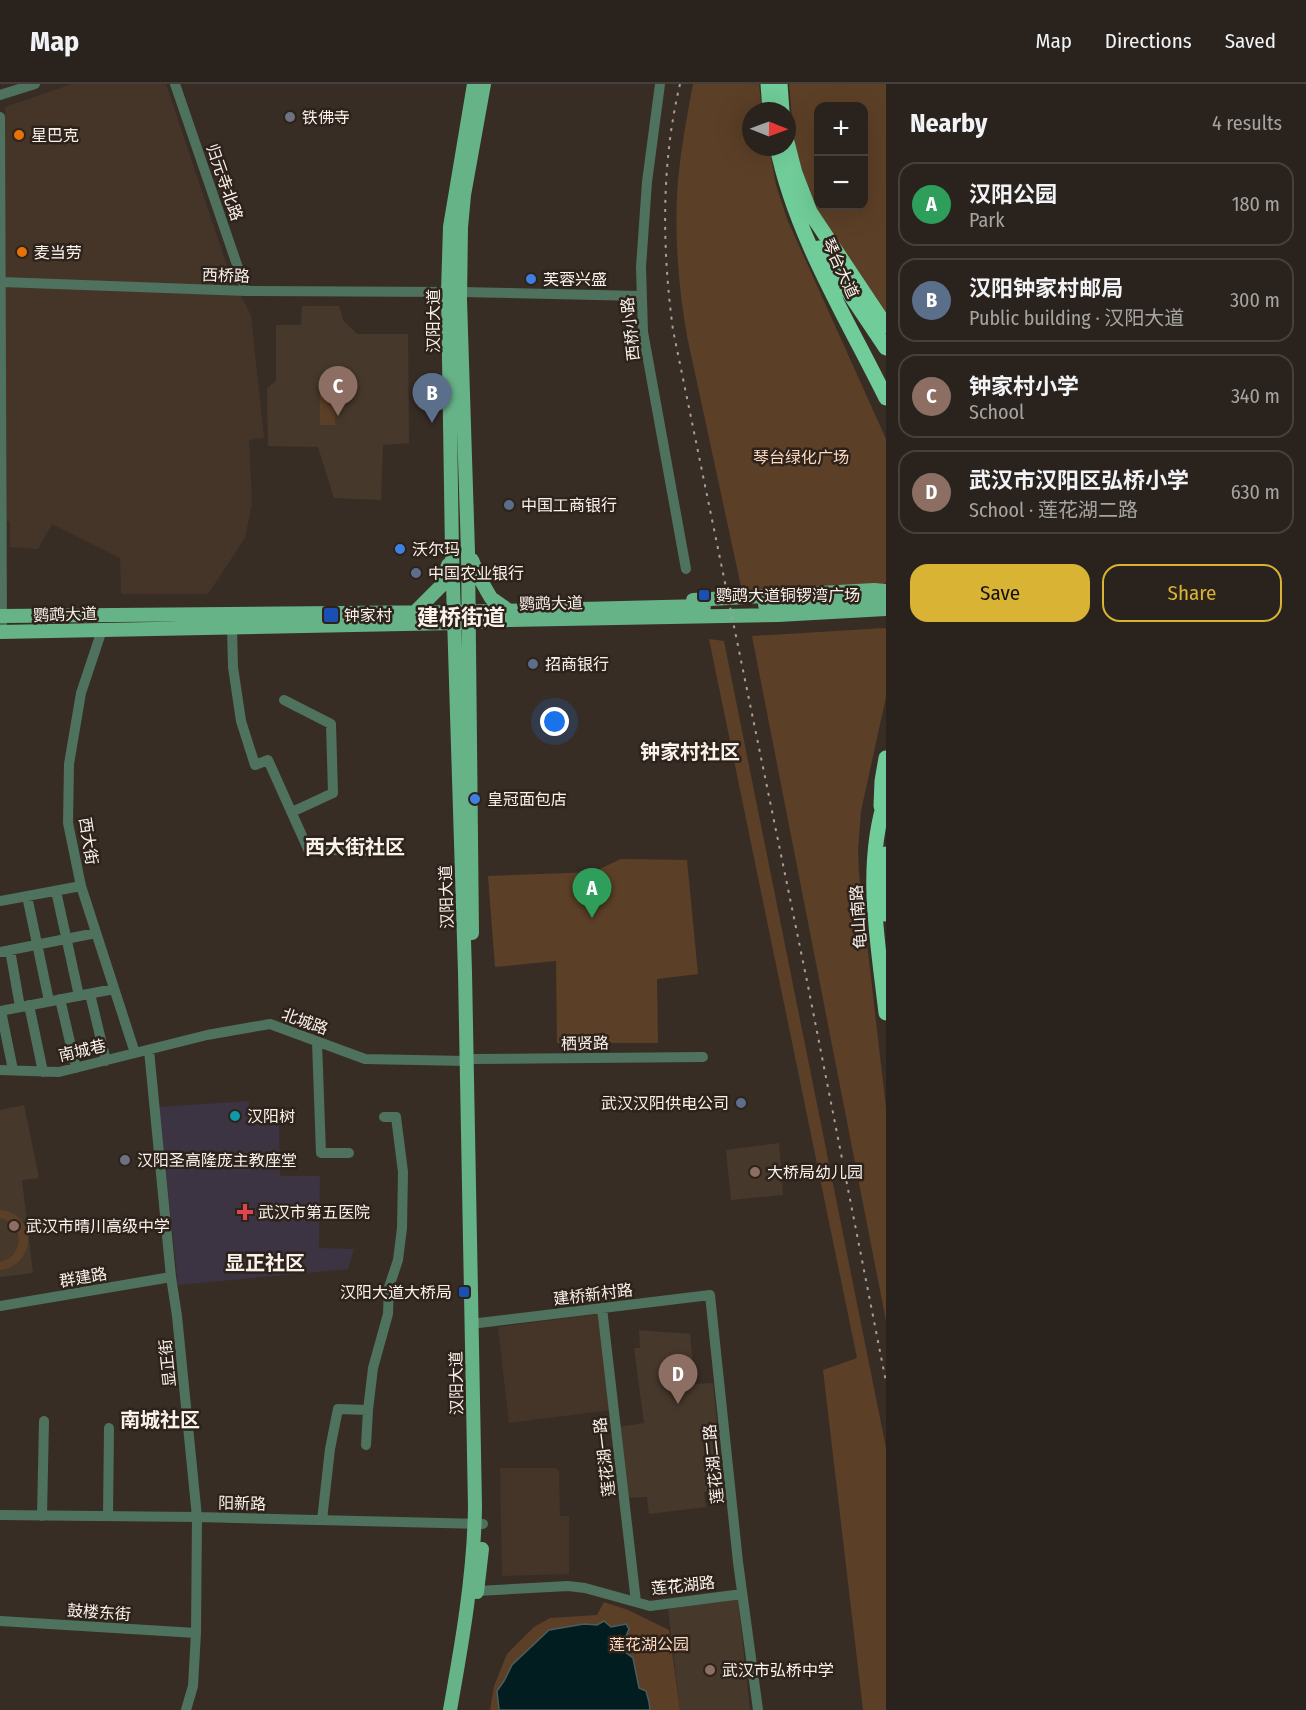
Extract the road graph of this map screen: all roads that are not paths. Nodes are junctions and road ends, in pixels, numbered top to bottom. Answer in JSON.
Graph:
{"nodes":[{"id":1,"x":35,"y":84,"type":"edge"},
{"id":2,"x":175,"y":84,"type":"edge"},
{"id":3,"x":474,"y":84,"type":"edge"},
{"id":4,"x":484,"y":84,"type":"edge"},
{"id":5,"x":660,"y":84,"type":"edge"},
{"id":6,"x":768,"y":84,"type":"edge"},
{"id":7,"x":780,"y":84,"type":"edge"},
{"id":8,"x":0,"y":95,"type":"edge"},
{"id":9,"x":769,"y":102,"type":"edge"},
{"id":10,"x":781,"y":102,"type":"edge"},
{"id":11,"x":0,"y":117,"type":"edge"},
{"id":12,"x":779,"y":156,"type":"edge"},
{"id":13,"x":791,"y":156,"type":"edge"},
{"id":14,"x":801,"y":221,"type":"junction"},
{"id":15,"x":2,"y":282,"type":"junction"},
{"id":16,"x":246,"y":291,"type":"junction"},
{"id":17,"x":454,"y":292,"type":"junction"},
{"id":18,"x":641,"y":296,"type":"junction"},
{"id":19,"x":886,"y":326,"type":"edge"},
{"id":20,"x":886,"y":348,"type":"edge"},
{"id":21,"x":886,"y":398,"type":"edge"},
{"id":22,"x":452,"y":552,"type":"junction"},
{"id":23,"x":468,"y":552,"type":"junction"},
{"id":24,"x":686,"y":569,"type":"dead end"},
{"id":25,"x":886,"y":591,"type":"edge"},
{"id":26,"x":886,"y":600,"type":"edge"},
{"id":27,"x":886,"y":610,"type":"edge"},
{"id":28,"x":653,"y":612,"type":"junction"},
{"id":29,"x":509,"y":615,"type":"junction"},
{"id":30,"x":1,"y":616,"type":"edge"},
{"id":31,"x":454,"y":617,"type":"junction"},
{"id":32,"x":469,"y":617,"type":"junction"},
{"id":33,"x":415,"y":618,"type":"junction"},
{"id":34,"x":232,"y":628,"type":"junction"},
{"id":35,"x":102,"y":630,"type":"junction"},
{"id":36,"x":1,"y":632,"type":"edge"},
{"id":37,"x":462,"y":662,"type":"junction"},
{"id":38,"x":284,"y":700,"type":"dead end"},
{"id":39,"x":885,"y":764,"type":"edge"},
{"id":40,"x":886,"y":797,"type":"edge"},
{"id":41,"x":292,"y":812,"type":"junction"},
{"id":42,"x":880,"y":818,"type":"junction"},
{"id":43,"x":392,"y":851,"type":"dead end"},
{"id":44,"x":886,"y":854,"type":"edge"},
{"id":45,"x":81,"y":886,"type":"junction"},
{"id":46,"x":56,"y":891,"type":"junction"},
{"id":47,"x":27,"y":896,"type":"junction"},
{"id":48,"x":0,"y":901,"type":"edge"},
{"id":49,"x":886,"y":928,"type":"edge"},
{"id":50,"x":96,"y":933,"type":"junction"},
{"id":51,"x":66,"y":939,"type":"junction"},
{"id":52,"x":37,"y":945,"type":"junction"},
{"id":53,"x":3,"y":951,"type":"edge"},
{"id":54,"x":114,"y":989,"type":"junction"},
{"id":55,"x":84,"y":995,"type":"junction"},
{"id":56,"x":54,"y":1000,"type":"junction"},
{"id":57,"x":25,"y":1006,"type":"junction"},
{"id":58,"x":0,"y":1011,"type":"edge"},
{"id":59,"x":886,"y":1013,"type":"edge"},
{"id":60,"x":317,"y":1042,"type":"junction"},
{"id":61,"x":149,"y":1050,"type":"junction"},
{"id":62,"x":135,"y":1053,"type":"junction"},
{"id":63,"x":703,"y":1057,"type":"dead end"},
{"id":64,"x":106,"y":1060,"type":"junction"},
{"id":65,"x":470,"y":1060,"type":"junction"},
{"id":66,"x":76,"y":1068,"type":"junction"},
{"id":67,"x":0,"y":1070,"type":"edge"},
{"id":68,"x":13,"y":1070,"type":"junction"},
{"id":69,"x":43,"y":1072,"type":"junction"},
{"id":70,"x":384,"y":1117,"type":"dead end"},
{"id":71,"x":349,"y":1153,"type":"dead end"},
{"id":72,"x":171,"y":1277,"type":"junction"},
{"id":73,"x":710,"y":1295,"type":"joint"},
{"id":74,"x":0,"y":1306,"type":"edge"},
{"id":75,"x":602,"y":1308,"type":"junction"},
{"id":76,"x":479,"y":1323,"type":"junction"},
{"id":77,"x":368,"y":1410,"type":"junction"},
{"id":78,"x":44,"y":1421,"type":"dead end"},
{"id":79,"x":109,"y":1428,"type":"dead end"},
{"id":80,"x":366,"y":1445,"type":"dead end"},
{"id":81,"x":0,"y":1515,"type":"edge"},
{"id":82,"x":42,"y":1516,"type":"junction"},
{"id":83,"x":108,"y":1516,"type":"junction"},
{"id":84,"x":197,"y":1517,"type":"junction"},
{"id":85,"x":322,"y":1520,"type":"junction"},
{"id":86,"x":479,"y":1524,"type":"junction"},
{"id":87,"x":477,"y":1591,"type":"junction"},
{"id":88,"x":742,"y":1594,"type":"junction"},
{"id":89,"x":636,"y":1602,"type":"junction"},
{"id":90,"x":0,"y":1621,"type":"edge"},
{"id":91,"x":196,"y":1633,"type":"junction"},
{"id":92,"x":186,"y":1710,"type":"edge"},
{"id":93,"x":450,"y":1710,"type":"edge"},
{"id":94,"x":458,"y":1710,"type":"edge"},
{"id":95,"x":758,"y":1710,"type":"edge"}],
"edges":[{"from":1,"to":8,"type":"street"},
{"from":2,"to":16,"type":"street","name":"归元寺北路"},
{"from":3,"to":17,"type":"main road","name":"汉阳大道"},
{"from":4,"to":17,"type":"main road","name":"汉阳大道"},
{"from":5,"to":18,"type":"street","name":"西桥小路"},
{"from":6,"to":9,"type":"highway"},
{"from":7,"to":10,"type":"highway"},
{"from":11,"to":15,"type":"street"},
{"from":12,"to":14,"type":"highway","name":"琴台大道"},
{"from":13,"to":19,"type":"highway","name":"琴台大道"},
{"from":14,"to":20,"type":"highway"},
{"from":14,"to":21,"type":"highway","name":"琴台大道"},
{"from":15,"to":16,"type":"street","name":"西桥路"},
{"from":15,"to":30,"type":"street"},
{"from":16,"to":17,"type":"street","name":"西桥路"},
{"from":17,"to":18,"type":"street","name":"西桥路"},
{"from":17,"to":22,"type":"main road","name":"汉阳大道"},
{"from":17,"to":23,"type":"main road","name":"汉阳大道"},
{"from":18,"to":24,"type":"street","name":"西桥小路"},
{"from":22,"to":31,"type":"main road","name":"汉阳大道"},
{"from":22,"to":33,"type":"main road"},
{"from":23,"to":29,"type":"main road"},
{"from":23,"to":32,"type":"main road","name":"汉阳大道"},
{"from":25,"to":28,"type":"main road"},
{"from":26,"to":28,"type":"main road","name":"鹦鹉大道"},
{"from":27,"to":28,"type":"main road","name":"鹦鹉大道"},
{"from":28,"to":29,"type":"main road","name":"鹦鹉大道"},
{"from":29,"to":32,"type":"main road","name":"鹦鹉大道"},
{"from":29,"to":37,"type":"main road"},
{"from":30,"to":33,"type":"main road","name":"鹦鹉大道"},
{"from":30,"to":36,"type":"street"},
{"from":31,"to":32,"type":"main road","name":"鹦鹉大道"},
{"from":31,"to":33,"type":"main road","name":"鹦鹉大道"},
{"from":31,"to":37,"type":"main road","name":"汉阳大道"},
{"from":32,"to":37,"type":"main road","name":"汉阳大道"},
{"from":33,"to":34,"type":"main road","name":"鹦鹉大道"},
{"from":33,"to":37,"type":"main road"},
{"from":34,"to":35,"type":"main road","name":"鹦鹉大道"},
{"from":34,"to":41,"type":"street"},
{"from":35,"to":36,"type":"main road","name":"鹦鹉大道"},
{"from":35,"to":45,"type":"street","name":"西大街"},
{"from":37,"to":65,"type":"main road","name":"汉阳大道"},
{"from":38,"to":41,"type":"street"},
{"from":39,"to":42,"type":"highway"},
{"from":40,"to":42,"type":"highway"},
{"from":41,"to":43,"type":"street"},
{"from":42,"to":59,"type":"highway","name":"龟山南路"},
{"from":44,"to":49,"type":"highway","name":"龟山南路"},
{"from":45,"to":46,"type":"street"},
{"from":45,"to":50,"type":"street","name":"西大街"},
{"from":46,"to":47,"type":"street"},
{"from":46,"to":51,"type":"street"},
{"from":47,"to":48,"type":"street"},
{"from":47,"to":52,"type":"street"},
{"from":50,"to":51,"type":"street"},
{"from":50,"to":54,"type":"street","name":"西大街"},
{"from":51,"to":52,"type":"street"},
{"from":51,"to":55,"type":"street"},
{"from":52,"to":53,"type":"street"},
{"from":52,"to":56,"type":"street"},
{"from":53,"to":57,"type":"street"},
{"from":54,"to":55,"type":"street"},
{"from":54,"to":62,"type":"street","name":"西大街"},
{"from":55,"to":56,"type":"street"},
{"from":55,"to":64,"type":"street"},
{"from":56,"to":57,"type":"street"},
{"from":56,"to":66,"type":"street"},
{"from":57,"to":58,"type":"street"},
{"from":57,"to":69,"type":"street"},
{"from":58,"to":68,"type":"street"},
{"from":60,"to":61,"type":"street","name":"北城路"},
{"from":60,"to":65,"type":"street","name":"北城路"},
{"from":60,"to":71,"type":"street"},
{"from":61,"to":62,"type":"street","name":"北城路"},
{"from":61,"to":72,"type":"street","name":"显正街"},
{"from":62,"to":64,"type":"street","name":"南城巷"},
{"from":63,"to":65,"type":"street","name":"栖贤路"},
{"from":64,"to":66,"type":"street","name":"南城巷"},
{"from":65,"to":76,"type":"main road","name":"汉阳大道"},
{"from":65,"to":86,"type":"main road","name":"汉阳大道"},
{"from":66,"to":69,"type":"street","name":"南城巷"},
{"from":67,"to":68,"type":"street","name":"南城巷"},
{"from":68,"to":69,"type":"street","name":"南城巷"},
{"from":70,"to":77,"type":"street"},
{"from":72,"to":74,"type":"street","name":"群建路"},
{"from":72,"to":84,"type":"street","name":"显正街"},
{"from":73,"to":75,"type":"street","name":"建桥新村路"},
{"from":73,"to":88,"type":"street","name":"莲花湖二路"},
{"from":75,"to":76,"type":"street","name":"建桥新村路"},
{"from":75,"to":89,"type":"street","name":"莲花湖一路"},
{"from":76,"to":86,"type":"main road","name":"汉阳大道"},
{"from":77,"to":80,"type":"street"},
{"from":77,"to":85,"type":"street"},
{"from":78,"to":82,"type":"street"},
{"from":79,"to":83,"type":"street"},
{"from":81,"to":82,"type":"street","name":"阳新路"},
{"from":82,"to":83,"type":"street","name":"阳新路"},
{"from":83,"to":84,"type":"street","name":"阳新路"},
{"from":84,"to":85,"type":"street","name":"阳新路"},
{"from":84,"to":91,"type":"street","name":"显正街"},
{"from":85,"to":86,"type":"street","name":"阳新路"},
{"from":86,"to":87,"type":"main road","name":"汉阳大道"},
{"from":86,"to":93,"type":"main road","name":"汉阳大道"},
{"from":87,"to":89,"type":"street","name":"莲花湖路"},
{"from":87,"to":94,"type":"main road","name":"汉阳大道"},
{"from":88,"to":89,"type":"street","name":"莲花湖路"},
{"from":88,"to":95,"type":"street"},
{"from":90,"to":91,"type":"street","name":"鼓楼东街"},
{"from":91,"to":92,"type":"street","name":"显正街"}]}
